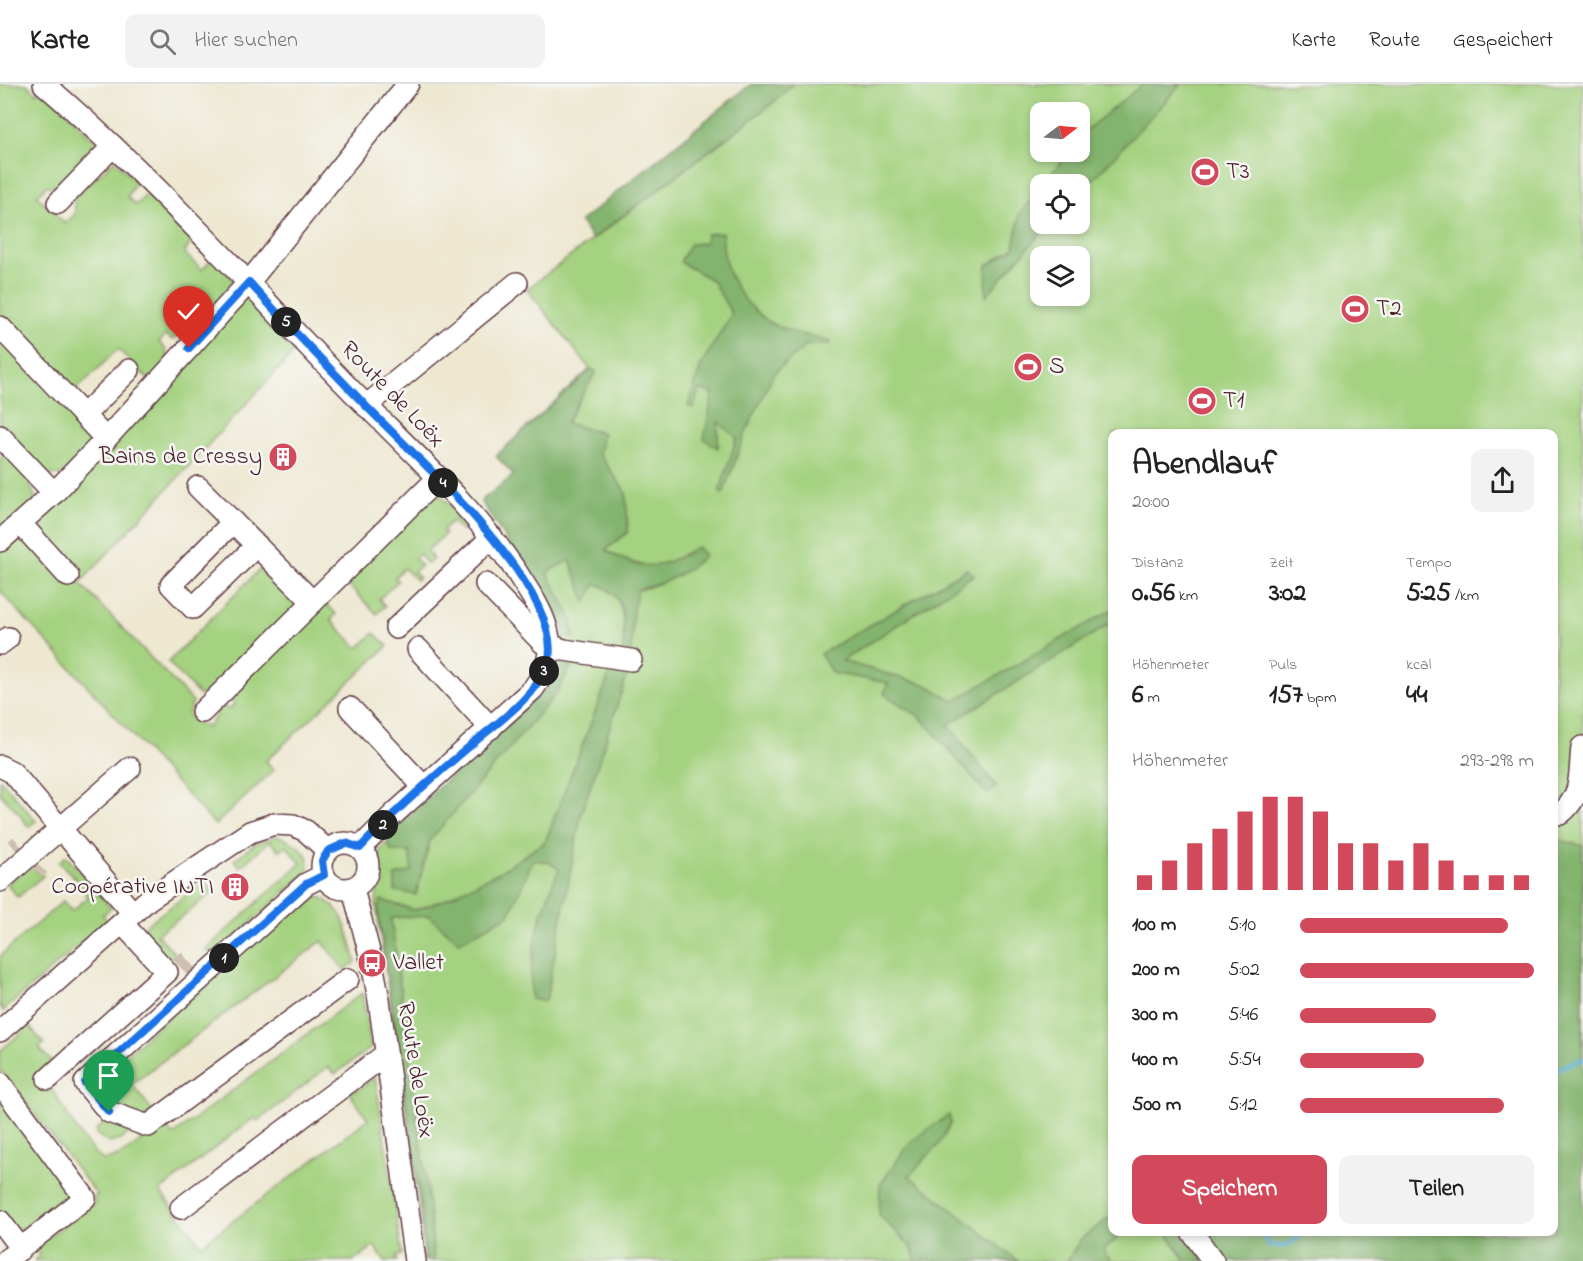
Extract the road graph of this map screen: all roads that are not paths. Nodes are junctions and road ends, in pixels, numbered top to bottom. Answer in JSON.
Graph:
{"nodes":[{"id":1,"x":44,"y":84,"type":"edge"},
{"id":2,"x":408,"y":84,"type":"edge"},
{"id":3,"x":113,"y":146,"type":"junction"},
{"id":4,"x":58,"y":203,"type":"dead end"},
{"id":5,"x":249,"y":282,"type":"junction"},
{"id":6,"x":517,"y":283,"type":"dead end"},
{"id":7,"x":0,"y":327,"type":"edge"},
{"id":8,"x":129,"y":370,"type":"dead end"},
{"id":9,"x":112,"y":387,"type":"junction"},
{"id":10,"x":366,"y":406,"type":"junction"},
{"id":11,"x":133,"y":409,"type":"junction"},
{"id":12,"x":84,"y":415,"type":"junction"},
{"id":13,"x":0,"y":436,"type":"edge"},
{"id":14,"x":106,"y":439,"type":"junction"},
{"id":15,"x":438,"y":478,"type":"junction"},
{"id":16,"x":198,"y":487,"type":"dead end"},
{"id":17,"x":54,"y":493,"type":"junction"},
{"id":18,"x":233,"y":522,"type":"junction"},
{"id":19,"x":21,"y":524,"type":"junction"},
{"id":20,"x":492,"y":537,"type":"junction"},
{"id":21,"x":0,"y":541,"type":"edge"},
{"id":22,"x":256,"y":545,"type":"junction"},
{"id":23,"x":68,"y":576,"type":"dead end"},
{"id":24,"x":486,"y":584,"type":"dead end"},
{"id":25,"x":313,"y":602,"type":"junction"},
{"id":26,"x":396,"y":628,"type":"dead end"},
{"id":27,"x":550,"y":646,"type":"junction"},
{"id":28,"x":418,"y":649,"type":"dead end"},
{"id":29,"x":631,"y":660,"type":"dead end"},
{"id":30,"x":350,"y":708,"type":"dead end"},
{"id":31,"x":202,"y":712,"type":"dead end"},
{"id":32,"x":491,"y":728,"type":"junction"},
{"id":33,"x":1582,"y":747,"type":"edge"},
{"id":34,"x":0,"y":765,"type":"edge"},
{"id":35,"x":130,"y":768,"type":"dead end"},
{"id":36,"x":424,"y":787,"type":"junction"},
{"id":37,"x":1578,"y":804,"type":"edge"},
{"id":38,"x":1558,"y":813,"type":"edge"},
{"id":39,"x":61,"y":829,"type":"junction"},
{"id":40,"x":20,"y":845,"type":"tunnel mouth"},
{"id":41,"x":360,"y":848,"type":"junction"},
{"id":42,"x":328,"y":851,"type":"junction"},
{"id":43,"x":39,"y":866,"type":"tunnel mouth"},
{"id":44,"x":324,"y":875,"type":"junction"},
{"id":45,"x":0,"y":881,"type":"edge"},
{"id":46,"x":353,"y":889,"type":"junction"},
{"id":47,"x":128,"y":918,"type":"junction"},
{"id":48,"x":348,"y":979,"type":"dead end"},
{"id":49,"x":3,"y":1024,"type":"edge"},
{"id":50,"x":386,"y":1054,"type":"junction"},
{"id":51,"x":48,"y":1079,"type":"dead end"},
{"id":52,"x":0,"y":1083,"type":"edge"},
{"id":53,"x":181,"y":1208,"type":"dead end"},
{"id":54,"x":0,"y":1221,"type":"edge"},
{"id":55,"x":1195,"y":1236,"type":"edge"},
{"id":56,"x":13,"y":1255,"type":"edge"},
{"id":57,"x":415,"y":1261,"type":"edge"},
{"id":58,"x":1213,"y":1261,"type":"edge"}],
"edges":[{"from":1,"to":3,"type":"street","name":"Route de Loëx"},
{"from":2,"to":5,"type":"street"},
{"from":3,"to":4,"type":"street"},
{"from":3,"to":5,"type":"street","name":"Route de Loëx"},
{"from":5,"to":10,"type":"street","name":"Route de Loëx"},
{"from":5,"to":11,"type":"street"},
{"from":6,"to":10,"type":"street"},
{"from":7,"to":12,"type":"street"},
{"from":8,"to":9,"type":"street"},
{"from":9,"to":11,"type":"street"},
{"from":9,"to":12,"type":"street"},
{"from":10,"to":15,"type":"street","name":"Route de Loëx"},
{"from":11,"to":14,"type":"street"},
{"from":12,"to":14,"type":"street"},
{"from":13,"to":17,"type":"street"},
{"from":14,"to":17,"type":"street"},
{"from":15,"to":20,"type":"street","name":"Route de Loëx"},
{"from":15,"to":25,"type":"street"},
{"from":16,"to":18,"type":"street"},
{"from":17,"to":19,"type":"street"},
{"from":18,"to":22,"type":"street"},
{"from":18,"to":22,"type":"street"},
{"from":19,"to":21,"type":"street"},
{"from":19,"to":23,"type":"street"},
{"from":20,"to":26,"type":"street"},
{"from":20,"to":27,"type":"street","name":"Route de Loëx"},
{"from":22,"to":25,"type":"street"},
{"from":24,"to":27,"type":"street"},
{"from":25,"to":31,"type":"street"},
{"from":27,"to":29,"type":"street"},
{"from":27,"to":32,"type":"street"},
{"from":28,"to":32,"type":"street"},
{"from":30,"to":36,"type":"street"},
{"from":32,"to":36,"type":"street"},
{"from":33,"to":37,"type":"street"},
{"from":34,"to":39,"type":"street"},
{"from":35,"to":39,"type":"street"},
{"from":36,"to":41,"type":"street"},
{"from":37,"to":38,"type":"street"},
{"from":39,"to":40,"type":"street"},
{"from":39,"to":43,"type":"street"},
{"from":39,"to":45,"type":"street"},
{"from":39,"to":47,"type":"street"},
{"from":41,"to":42,"type":"street"},
{"from":41,"to":46,"type":"street"},
{"from":42,"to":44,"type":"street"},
{"from":42,"to":47,"type":"street"},
{"from":44,"to":46,"type":"street"},
{"from":44,"to":48,"type":"street"},
{"from":46,"to":50,"type":"street","name":"Route de Loëx"},
{"from":47,"to":49,"type":"street"},
{"from":47,"to":51,"type":"street"},
{"from":50,"to":53,"type":"street"},
{"from":50,"to":57,"type":"street","name":"Route de Loëx"},
{"from":52,"to":56,"type":"street"},
{"from":54,"to":56,"type":"street"},
{"from":55,"to":58,"type":"street"}]}
